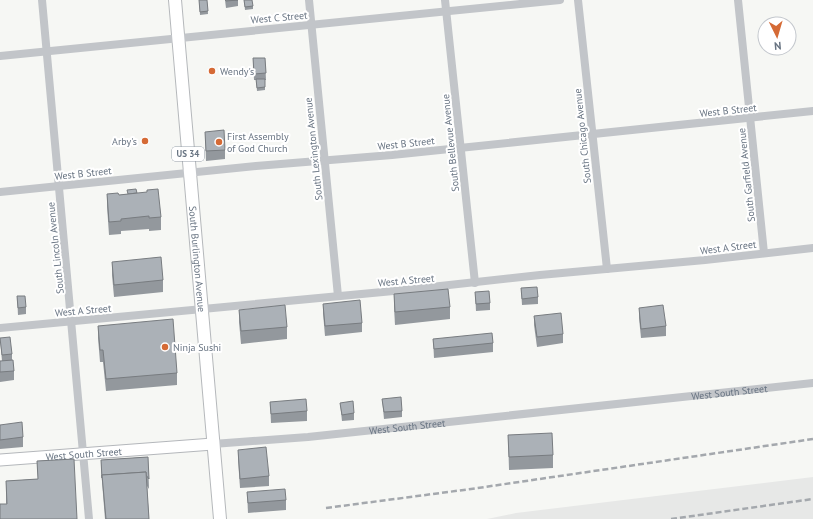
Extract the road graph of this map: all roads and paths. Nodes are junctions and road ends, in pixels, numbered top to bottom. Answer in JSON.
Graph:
{"nodes":[{"id":1,"x":42,"y":0,"type":"edge"},
{"id":2,"x":175,"y":0,"type":"edge"},
{"id":3,"x":309,"y":0,"type":"edge"},
{"id":4,"x":445,"y":0,"type":"edge"},
{"id":5,"x":560,"y":0,"type":"edge"},
{"id":6,"x":578,"y":0,"type":"edge"},
{"id":7,"x":738,"y":0,"type":"edge"},
{"id":8,"x":446,"y":11,"type":"junction"},
{"id":9,"x":311,"y":24,"type":"junction"},
{"id":10,"x":178,"y":38,"type":"junction"},
{"id":11,"x":46,"y":51,"type":"junction"},
{"id":12,"x":0,"y":56,"type":"edge"},
{"id":13,"x":813,"y":111,"type":"edge"},
{"id":14,"x":750,"y":118,"type":"junction"},
{"id":15,"x":592,"y":135,"type":"junction"},
{"id":16,"x":460,"y":148,"type":"junction"},
{"id":17,"x":324,"y":161,"type":"junction"},
{"id":18,"x":190,"y":173,"type":"junction"},
{"id":19,"x":58,"y":186,"type":"junction"},
{"id":20,"x":0,"y":192,"type":"edge"},
{"id":21,"x":813,"y":248,"type":"edge"},
{"id":22,"x":764,"y":252,"type":"junction"},
{"id":23,"x":607,"y":269,"type":"junction"},
{"id":24,"x":475,"y":283,"type":"junction"},
{"id":25,"x":338,"y":296,"type":"junction"},
{"id":26,"x":201,"y":309,"type":"junction"},
{"id":27,"x":72,"y":321,"type":"junction"},
{"id":28,"x":0,"y":328,"type":"edge"},
{"id":29,"x":813,"y":384,"type":"edge"},
{"id":30,"x":213,"y":444,"type":"junction"},
{"id":31,"x":83,"y":454,"type":"junction"},
{"id":32,"x":0,"y":460,"type":"edge"},
{"id":33,"x":89,"y":519,"type":"edge"},
{"id":34,"x":220,"y":519,"type":"edge"}],
"edges":[{"from":1,"to":11,"type":"street","name":"South Lincoln Avenue"},
{"from":2,"to":10,"type":"highway","name":"South Burlington Avenue","number":"US 34"},
{"from":3,"to":9,"type":"street","name":"South Lexington Avenue"},
{"from":4,"to":8,"type":"street","name":"South Bellevue Avenue"},
{"from":5,"to":8,"type":"street","name":"West C Street"},
{"from":6,"to":15,"type":"street","name":"South Chicago Avenue"},
{"from":7,"to":14,"type":"street","name":"South Garfield Avenue"},
{"from":8,"to":9,"type":"street","name":"West C Street"},
{"from":8,"to":16,"type":"street","name":"South Bellevue Avenue"},
{"from":9,"to":10,"type":"street","name":"West C Street"},
{"from":9,"to":17,"type":"street","name":"South Lexington Avenue"},
{"from":10,"to":11,"type":"street","name":"West C Street"},
{"from":10,"to":18,"type":"highway","name":"South Burlington Avenue","number":"US 34"},
{"from":11,"to":12,"type":"street","name":"West C Street"},
{"from":11,"to":19,"type":"street","name":"South Lincoln Avenue"},
{"from":13,"to":14,"type":"street","name":"West B Street"},
{"from":14,"to":15,"type":"street","name":"West B Street"},
{"from":14,"to":22,"type":"street","name":"South Garfield Avenue"},
{"from":15,"to":16,"type":"street","name":"West B Street"},
{"from":15,"to":23,"type":"street","name":"South Chicago Avenue"},
{"from":16,"to":17,"type":"street","name":"West B Street"},
{"from":16,"to":24,"type":"street","name":"South Bellevue Avenue"},
{"from":17,"to":18,"type":"street","name":"West B Street"},
{"from":17,"to":25,"type":"street","name":"South Lexington Avenue"},
{"from":18,"to":19,"type":"street","name":"West B Street"},
{"from":18,"to":26,"type":"highway","name":"South Burlington Avenue","number":"US 34"},
{"from":19,"to":20,"type":"street","name":"West B Street"},
{"from":19,"to":27,"type":"street","name":"South Lincoln Avenue"},
{"from":21,"to":22,"type":"street","name":"West A Street"},
{"from":22,"to":23,"type":"street","name":"West A Street"},
{"from":23,"to":24,"type":"street","name":"West A Street"},
{"from":24,"to":25,"type":"street","name":"West A Street"},
{"from":25,"to":26,"type":"street","name":"West A Street"},
{"from":26,"to":27,"type":"street","name":"West A Street"},
{"from":26,"to":30,"type":"highway","name":"South Burlington Avenue","number":"US 34"},
{"from":27,"to":28,"type":"street","name":"West A Street"},
{"from":27,"to":31,"type":"street","name":"South Lincoln Avenue"},
{"from":29,"to":30,"type":"street","name":"West South Street"},
{"from":30,"to":31,"type":"main road","name":"West South Street"},
{"from":30,"to":34,"type":"highway","name":"South Burlington Avenue","number":"US 34"},
{"from":31,"to":32,"type":"main road","name":"West South Street"},
{"from":31,"to":33,"type":"street","name":"South Lincoln Avenue"}]}
